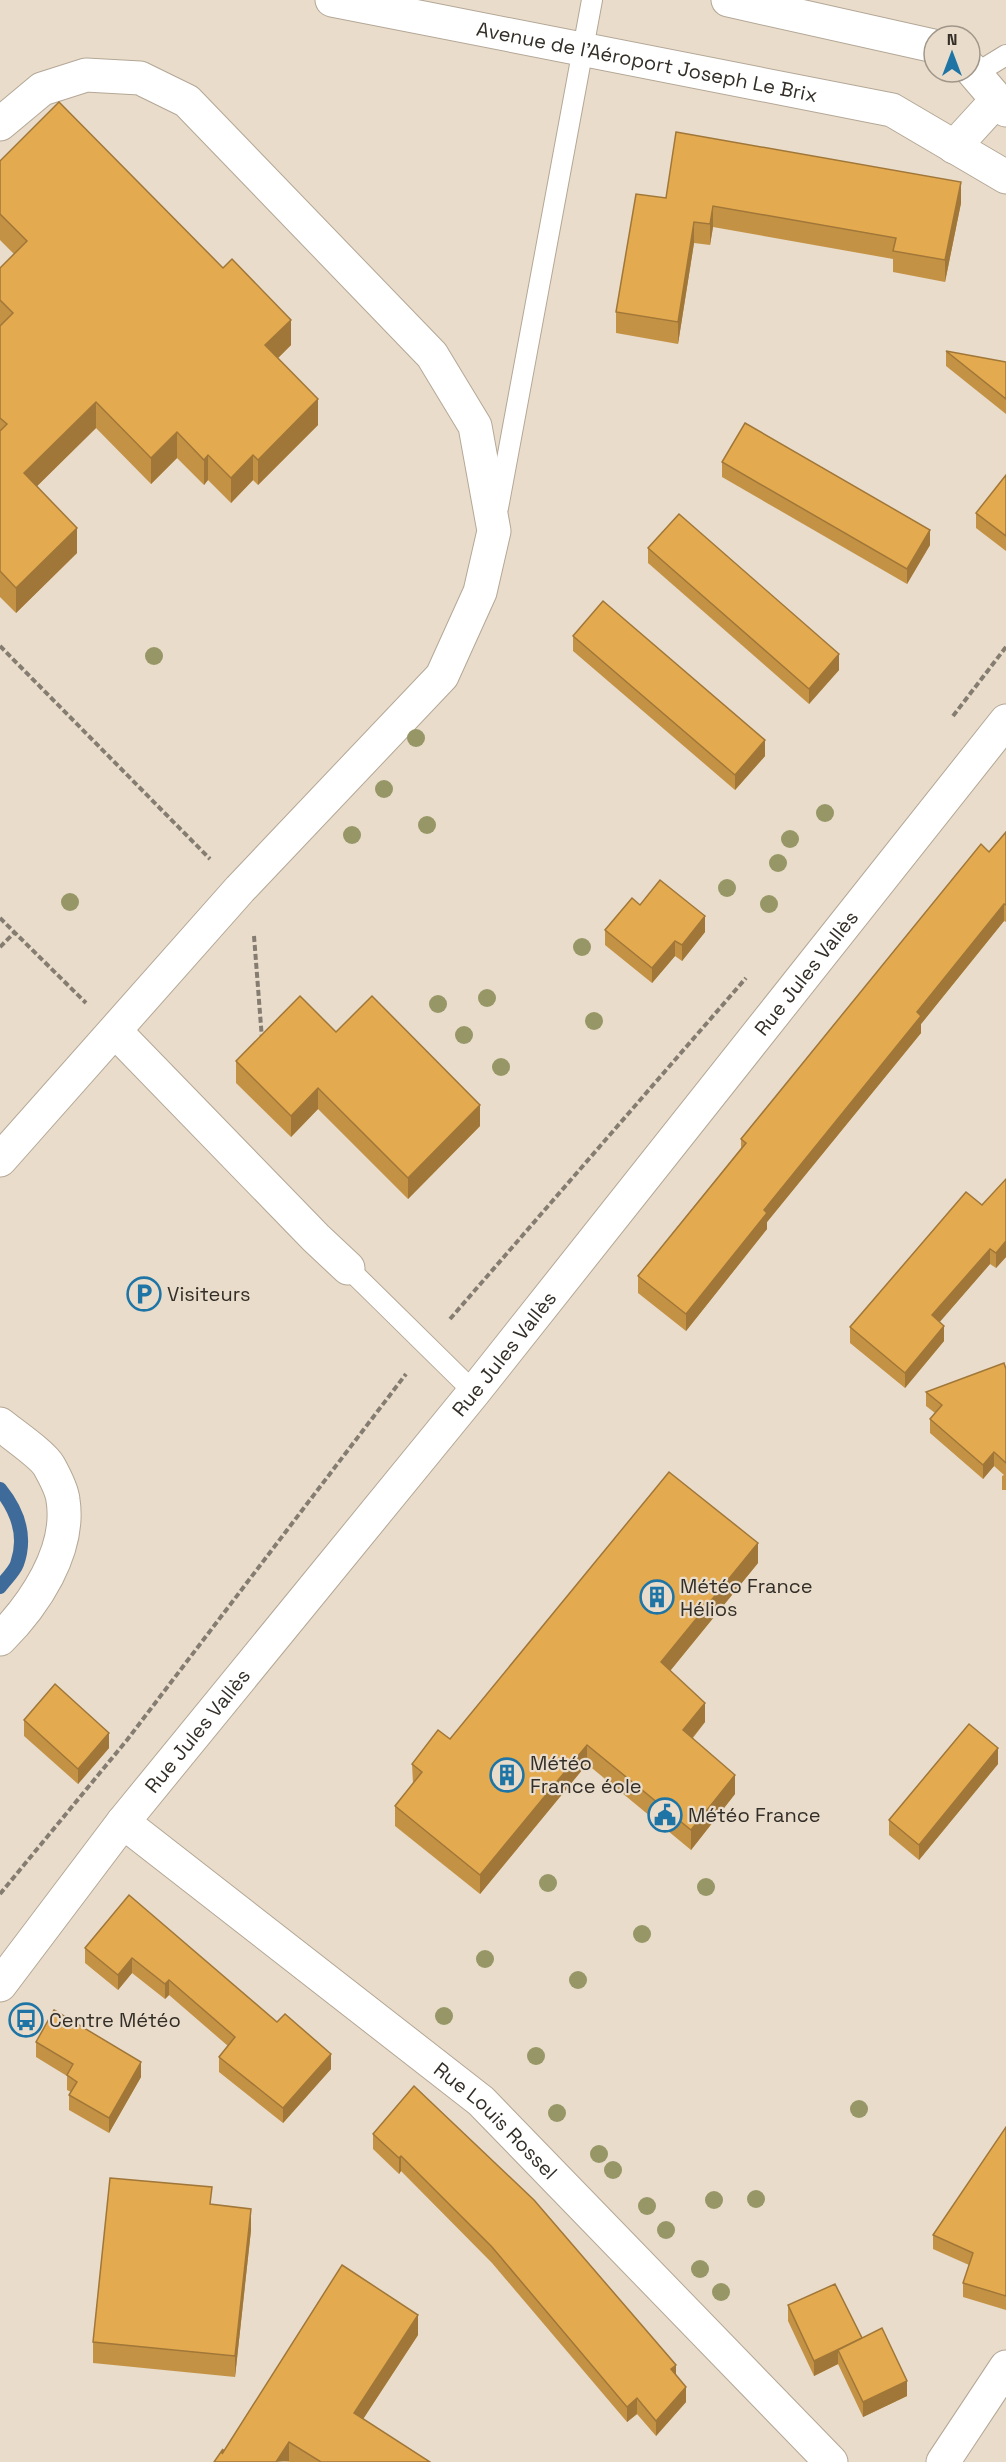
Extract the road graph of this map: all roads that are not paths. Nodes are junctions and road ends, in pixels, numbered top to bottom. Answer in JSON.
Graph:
{"nodes":[{"id":1,"x":332,"y":0,"type":"edge"},
{"id":2,"x":592,"y":0,"type":"edge"},
{"id":3,"x":728,"y":0,"type":"edge"},
{"id":4,"x":922,"y":43,"type":"edge"},
{"id":5,"x":584,"y":48,"type":"junction"},
{"id":6,"x":1006,"y":55,"type":"edge"},
{"id":7,"x":982,"y":66,"type":"edge"},
{"id":8,"x":982,"y":83,"type":"edge"},
{"id":9,"x":1001,"y":105,"type":"edge"},
{"id":10,"x":0,"y":124,"type":"edge"},
{"id":11,"x":954,"y":147,"type":"junction"},
{"id":12,"x":1006,"y":177,"type":"edge"},
{"id":13,"x":494,"y":531,"type":"junction"},
{"id":14,"x":1006,"y":721,"type":"edge"},
{"id":15,"x":115,"y":1031,"type":"junction"},
{"id":16,"x":0,"y":1160,"type":"edge"},
{"id":17,"x":348,"y":1268,"type":"joint"},
{"id":18,"x":474,"y":1392,"type":"junction"},
{"id":19,"x":0,"y":1424,"type":"edge"},
{"id":20,"x":0,"y":1639,"type":"edge"},
{"id":21,"x":123,"y":1822,"type":"junction"},
{"id":22,"x":0,"y":1985,"type":"edge"},
{"id":23,"x":1006,"y":2367,"type":"edge"},
{"id":24,"x":831,"y":2462,"type":"edge"},
{"id":25,"x":943,"y":2462,"type":"edge"}],
"edges":[{"from":1,"to":5,"type":"street","name":"Avenue de l'Aéroport Joseph Le Brix"},
{"from":2,"to":5,"type":"lane"},
{"from":3,"to":4,"type":"street"},
{"from":5,"to":11,"type":"street","name":"Avenue de l'Aéroport Joseph Le Brix"},
{"from":5,"to":13,"type":"lane"},
{"from":6,"to":7,"type":"lane"},
{"from":8,"to":9,"type":"street"},
{"from":9,"to":11,"type":"street"},
{"from":10,"to":13,"type":"street"},
{"from":11,"to":12,"type":"street","name":"Avenue de l'Aéroport Joseph Le Brix"},
{"from":13,"to":15,"type":"street"},
{"from":14,"to":18,"type":"street","name":"Rue Jules Vallès"},
{"from":15,"to":16,"type":"street"},
{"from":15,"to":17,"type":"street"},
{"from":17,"to":18,"type":"lane"},
{"from":18,"to":21,"type":"street","name":"Rue Jules Vallès"},
{"from":19,"to":20,"type":"street"},
{"from":21,"to":22,"type":"street","name":"Rue Jules Vallès"},
{"from":21,"to":24,"type":"street","name":"Rue Louis Rossel"},
{"from":23,"to":25,"type":"street"}]}
